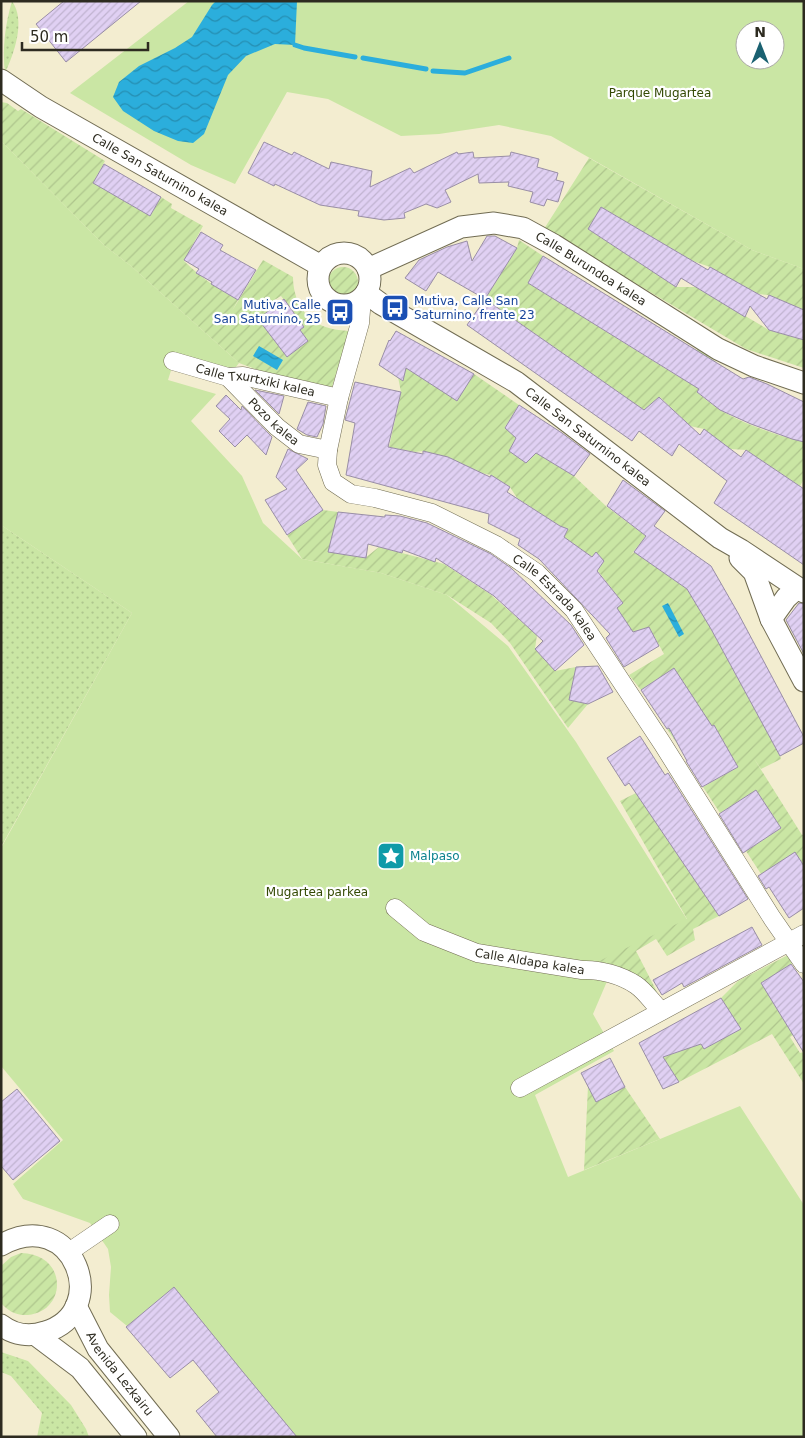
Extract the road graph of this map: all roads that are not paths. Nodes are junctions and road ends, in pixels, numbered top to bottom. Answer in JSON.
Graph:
{"nodes":[{"id":1,"x":1,"y":80,"type":"edge"},
{"id":2,"x":321,"y":266,"type":"junction"},
{"id":3,"x":368,"y":269,"type":"junction"},
{"id":4,"x":364,"y":296,"type":"junction"},
{"id":5,"x":173,"y":361,"type":"dead end"},
{"id":6,"x":228,"y":378,"type":"junction"},
{"id":7,"x":804,"y":383,"type":"edge"},
{"id":8,"x":339,"y":398,"type":"junction"},
{"id":9,"x":328,"y":450,"type":"junction"},
{"id":10,"x":720,"y":538,"type":"junction"},
{"id":11,"x":801,"y":590,"type":"edge"},
{"id":12,"x":771,"y":619,"type":"junction"},
{"id":13,"x":804,"y":681,"type":"edge"},
{"id":14,"x":395,"y":908,"type":"dead end"},
{"id":15,"x":797,"y":938,"type":"edge"},
{"id":16,"x":804,"y":964,"type":"edge"},
{"id":17,"x":661,"y":1012,"type":"junction"},
{"id":18,"x":520,"y":1088,"type":"dead end"},
{"id":19,"x":110,"y":1224,"type":"dead end"},
{"id":20,"x":5,"y":1238,"type":"edge"},
{"id":21,"x":69,"y":1252,"type":"junction"},
{"id":22,"x":76,"y":1306,"type":"junction"},
{"id":23,"x":1,"y":1325,"type":"edge"},
{"id":24,"x":36,"y":1335,"type":"junction"},
{"id":25,"x":136,"y":1437,"type":"edge"},
{"id":26,"x":169,"y":1437,"type":"edge"}],
"edges":[{"from":1,"to":2,"type":"street","name":"Calle San Saturnino kalea"},
{"from":2,"to":3,"type":"street"},
{"from":2,"to":4,"type":"street"},
{"from":3,"to":4,"type":"street"},
{"from":3,"to":7,"type":"street","name":"Calle Burundoa kalea"},
{"from":4,"to":8,"type":"street","name":"Calle Estrada kalea"},
{"from":4,"to":10,"type":"street","name":"Calle San Saturnino kalea"},
{"from":5,"to":6,"type":"street","name":"Calle Txurtxiki kalea"},
{"from":6,"to":8,"type":"street","name":"Calle Txurtxiki kalea"},
{"from":6,"to":9,"type":"street","name":"Pozo kalea"},
{"from":8,"to":9,"type":"street","name":"Calle Estrada kalea"},
{"from":9,"to":15,"type":"street","name":"Calle Estrada kalea"},
{"from":10,"to":11,"type":"street","name":"Calle San Saturnino kalea"},
{"from":10,"to":12,"type":"street"},
{"from":11,"to":12,"type":"street"},
{"from":12,"to":13,"type":"street"},
{"from":14,"to":17,"type":"street","name":"Calle Aldapa kalea"},
{"from":15,"to":16,"type":"street","name":"Calle Estrada kalea"},
{"from":15,"to":17,"type":"street"},
{"from":17,"to":18,"type":"street"},
{"from":19,"to":21,"type":"street"},
{"from":20,"to":21,"type":"street"},
{"from":21,"to":22,"type":"street"},
{"from":22,"to":24,"type":"street"},
{"from":22,"to":26,"type":"street","name":"Avenida Lezkairu"},
{"from":23,"to":24,"type":"street"},
{"from":24,"to":25,"type":"street"}]}
